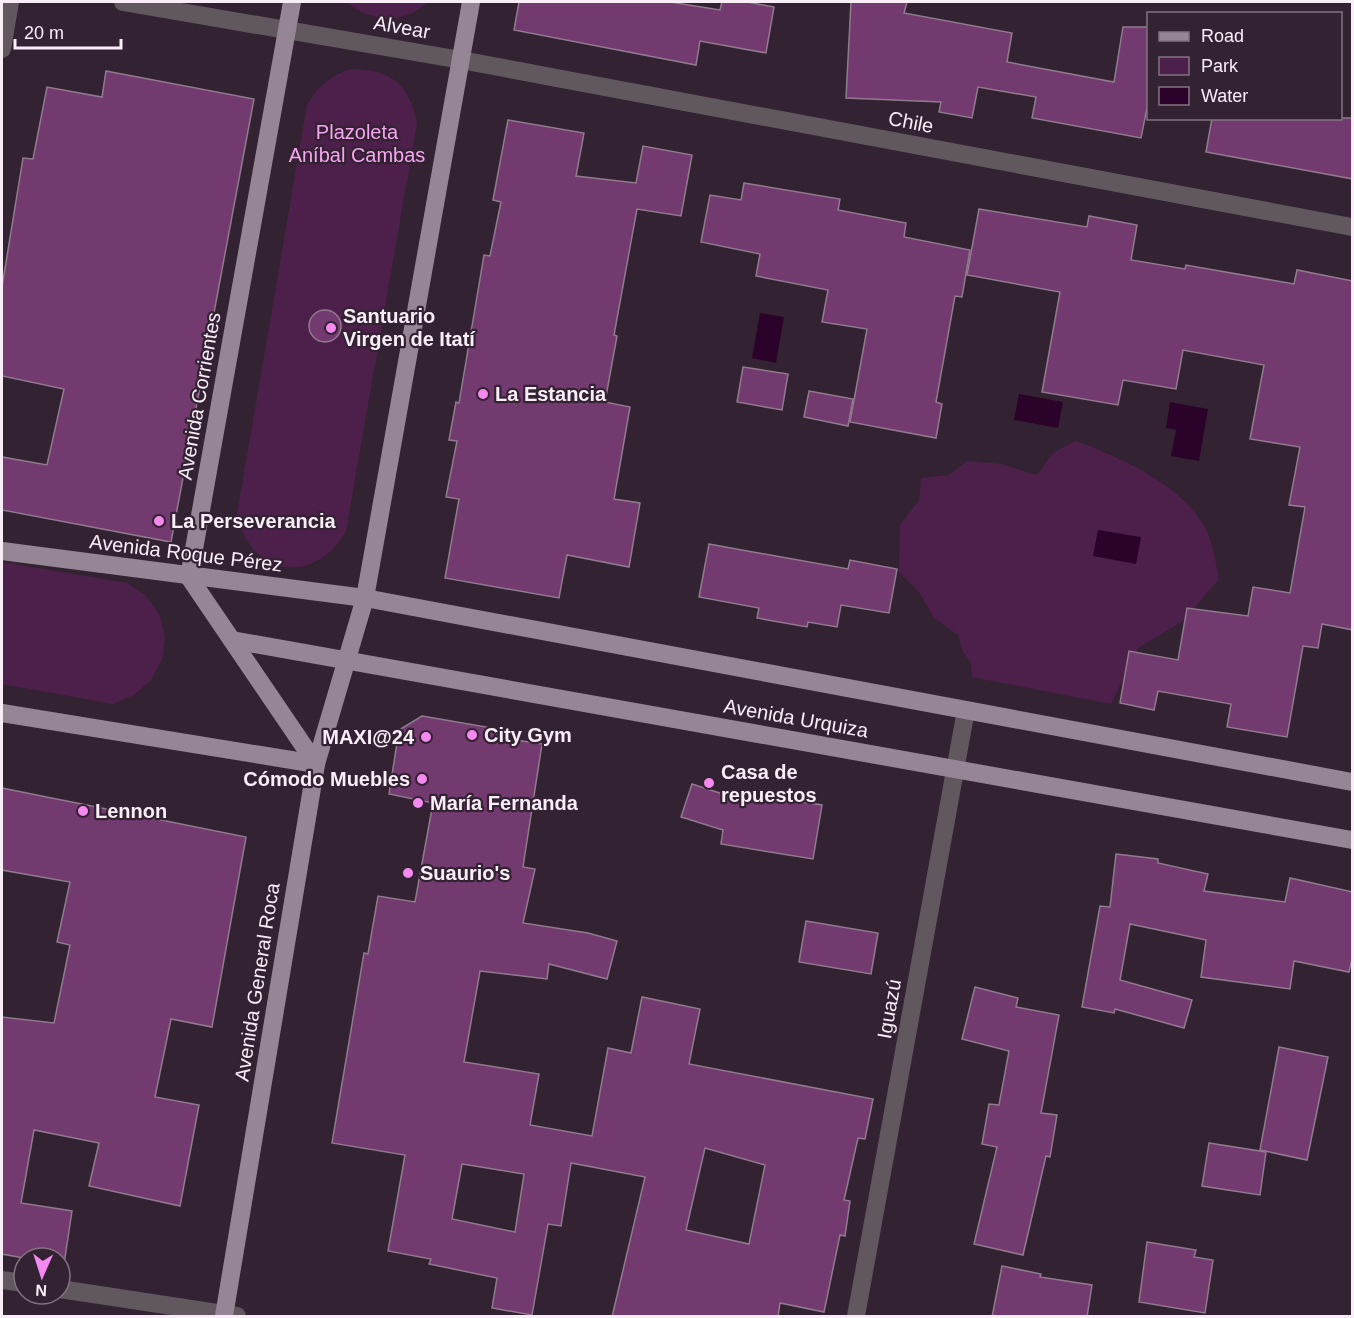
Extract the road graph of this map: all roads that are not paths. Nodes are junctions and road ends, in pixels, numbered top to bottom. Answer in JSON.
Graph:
{"nodes":[{"id":1,"x":10,"y":2,"type":"edge"},
{"id":2,"x":123,"y":2,"type":"edge"},
{"id":3,"x":292,"y":2,"type":"edge"},
{"id":4,"x":471,"y":2,"type":"edge"},
{"id":5,"x":287,"y":30,"type":"junction"},
{"id":6,"x":2,"y":49,"type":"edge"},
{"id":7,"x":461,"y":60,"type":"junction"},
{"id":8,"x":1353,"y":227,"type":"edge"},
{"id":9,"x":2,"y":551,"type":"edge"},
{"id":10,"x":189,"y":577,"type":"junction"},
{"id":11,"x":365,"y":598,"type":"junction"},
{"id":12,"x":232,"y":640,"type":"junction"},
{"id":13,"x":348,"y":659,"type":"junction"},
{"id":14,"x":966,"y":710,"type":"junction"},
{"id":15,"x":2,"y":713,"type":"edge"},
{"id":16,"x":316,"y":764,"type":"junction"},
{"id":17,"x":955,"y":770,"type":"junction"},
{"id":18,"x":1353,"y":782,"type":"edge"},
{"id":19,"x":1353,"y":840,"type":"edge"},
{"id":20,"x":72,"y":1291,"type":"edge"},
{"id":21,"x":229,"y":1316,"type":"edge"},
{"id":22,"x":856,"y":1317,"type":"edge"}],
"edges":[{"from":1,"to":6,"type":"street"},
{"from":2,"to":5,"type":"street","name":"Alvear"},
{"from":3,"to":5,"type":"main road","name":"Avenida Corrientes"},
{"from":4,"to":7,"type":"main road"},
{"from":5,"to":7,"type":"street","name":"Alvear"},
{"from":5,"to":10,"type":"main road","name":"Avenida Corrientes"},
{"from":7,"to":8,"type":"street","name":"Chile"},
{"from":7,"to":11,"type":"main road","name":"Avenida General Roca"},
{"from":9,"to":10,"type":"main road","name":"Avenida Roque Pérez"},
{"from":10,"to":11,"type":"main road","name":"Avenida Roque Pérez"},
{"from":10,"to":12,"type":"main road"},
{"from":11,"to":13,"type":"main road","name":"Avenida General Roca"},
{"from":11,"to":14,"type":"main road","name":"Avenida Urquiza"},
{"from":12,"to":13,"type":"main road","name":"Avenida Urquiza"},
{"from":12,"to":16,"type":"main road"},
{"from":13,"to":16,"type":"main road","name":"Avenida General Roca"},
{"from":13,"to":17,"type":"main road","name":"Avenida Urquiza"},
{"from":14,"to":17,"type":"street","name":"Iguazú"},
{"from":14,"to":18,"type":"main road","name":"Avenida Urquiza"},
{"from":15,"to":16,"type":"main road"},
{"from":16,"to":21,"type":"main road","name":"Avenida General Roca"},
{"from":17,"to":19,"type":"main road","name":"Avenida Urquiza"},
{"from":17,"to":22,"type":"street","name":"Iguazú"},
{"from":20,"to":21,"type":"street"}]}
